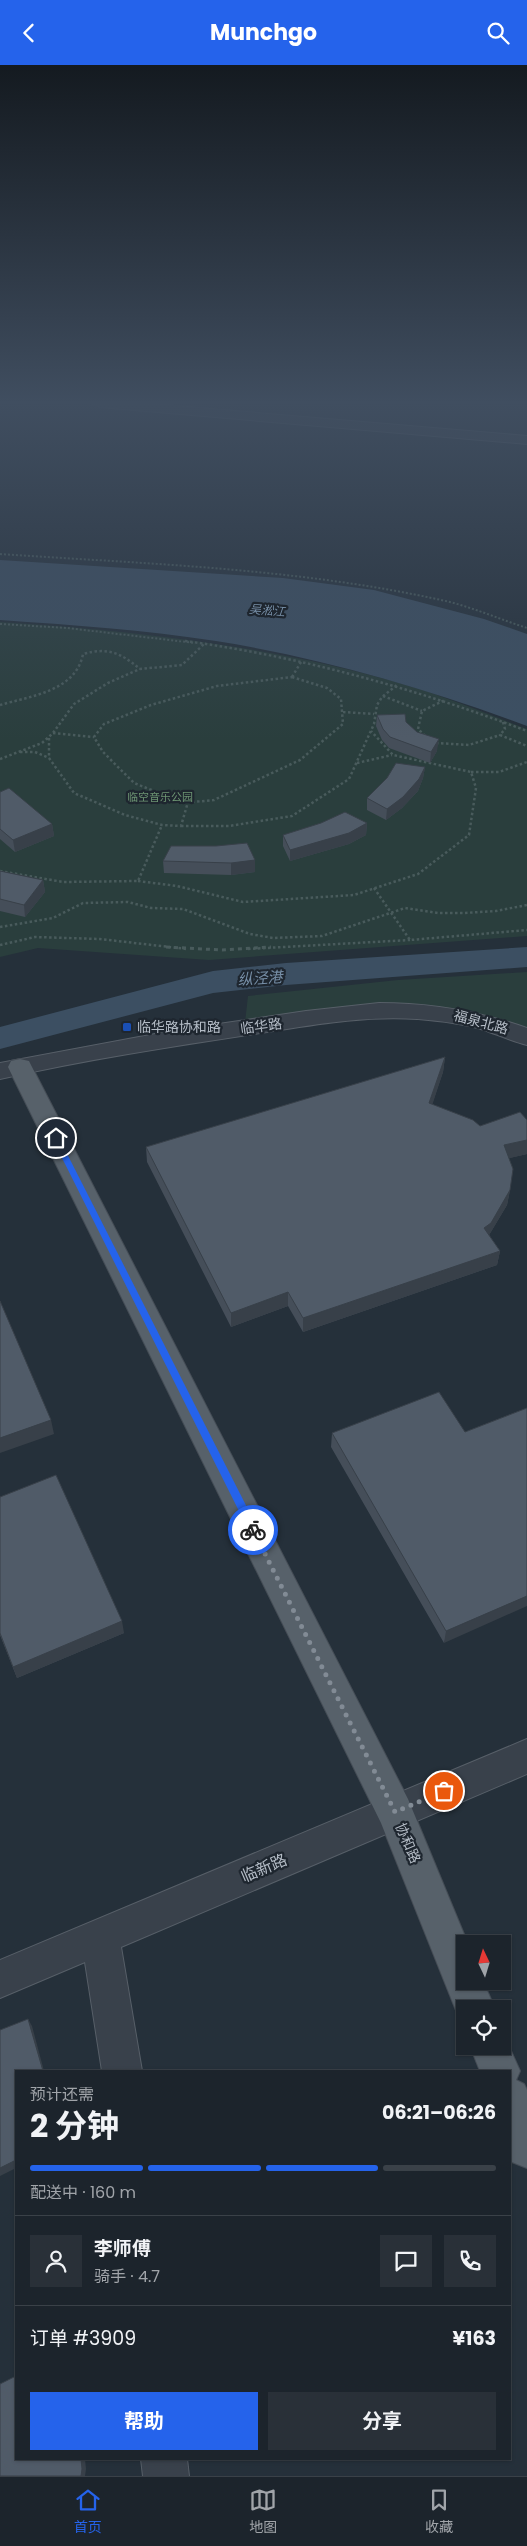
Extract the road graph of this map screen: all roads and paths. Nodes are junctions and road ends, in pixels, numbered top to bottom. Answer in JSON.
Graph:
{"nodes":[{"id":1,"x":0,"y":554,"type":"edge"},
{"id":2,"x":0,"y":626,"type":"edge"},
{"id":3,"x":527,"y":628,"type":"edge"},
{"id":4,"x":205,"y":643,"type":"junction"},
{"id":5,"x":301,"y":662,"type":"junction"},
{"id":6,"x":140,"y":669,"type":"junction"},
{"id":7,"x":292,"y":677,"type":"junction"},
{"id":8,"x":396,"y":685,"type":"junction"},
{"id":9,"x":382,"y":695,"type":"junction"},
{"id":10,"x":445,"y":700,"type":"junction"},
{"id":11,"x":0,"y":705,"type":"edge"},
{"id":12,"x":422,"y":711,"type":"junction"},
{"id":13,"x":343,"y":712,"type":"junction"},
{"id":14,"x":374,"y":714,"type":"junction"},
{"id":15,"x":503,"y":721,"type":"junction"},
{"id":16,"x":371,"y":731,"type":"junction"},
{"id":17,"x":527,"y":731,"type":"edge"},
{"id":18,"x":53,"y":733,"type":"junction"},
{"id":19,"x":500,"y":735,"type":"junction"},
{"id":20,"x":49,"y":737,"type":"junction"},
{"id":21,"x":94,"y":737,"type":"junction"},
{"id":22,"x":527,"y":746,"type":"edge"},
{"id":23,"x":17,"y":753,"type":"junction"},
{"id":24,"x":393,"y":755,"type":"junction"},
{"id":25,"x":49,"y":757,"type":"junction"},
{"id":26,"x":0,"y":759,"type":"edge"},
{"id":27,"x":527,"y":762,"type":"edge"},
{"id":28,"x":356,"y":763,"type":"junction"},
{"id":29,"x":472,"y":772,"type":"junction"},
{"id":30,"x":188,"y":802,"type":"junction"},
{"id":31,"x":162,"y":825,"type":"junction"},
{"id":32,"x":181,"y":826,"type":"junction"},
{"id":33,"x":0,"y":871,"type":"edge"},
{"id":34,"x":138,"y":881,"type":"junction"},
{"id":35,"x":374,"y":888,"type":"junction"},
{"id":36,"x":527,"y":905,"type":"edge"},
{"id":37,"x":392,"y":913,"type":"junction"},
{"id":38,"x":0,"y":927,"type":"edge"},
{"id":39,"x":527,"y":930,"type":"edge"},
{"id":40,"x":410,"y":940,"type":"junction"},
{"id":41,"x":0,"y":945,"type":"edge"},
{"id":42,"x":434,"y":1012,"type":"joint"},
{"id":43,"x":527,"y":1037,"type":"edge"},
{"id":44,"x":10,"y":1069,"type":"edge"},
{"id":45,"x":527,"y":1756,"type":"edge"},
{"id":46,"x":395,"y":1812,"type":"junction"},
{"id":47,"x":100,"y":1937,"type":"junction"},
{"id":48,"x":0,"y":1979,"type":"edge"},
{"id":49,"x":471,"y":2000,"type":"edge"},
{"id":50,"x":494,"y":2055,"type":"edge"},
{"id":51,"x":122,"y":2070,"type":"edge"},
{"id":52,"x":500,"y":2070,"type":"edge"},
{"id":53,"x":511,"y":2101,"type":"edge"},
{"id":54,"x":527,"y":2147,"type":"edge"},
{"id":55,"x":164,"y":2460,"type":"edge"},
{"id":56,"x":166,"y":2476,"type":"edge"}],
"edges":[{"from":1,"to":3,"type":"path"},
{"from":2,"to":4,"type":"path"},
{"from":4,"to":5,"type":"path"},
{"from":4,"to":6,"type":"path"},
{"from":5,"to":7,"type":"path"},
{"from":5,"to":8,"type":"path"},
{"from":6,"to":11,"type":"path"},
{"from":6,"to":18,"type":"path"},
{"from":7,"to":13,"type":"path"},
{"from":7,"to":21,"type":"path"},
{"from":8,"to":9,"type":"path"},
{"from":8,"to":10,"type":"path"},
{"from":9,"to":12,"type":"path"},
{"from":9,"to":14,"type":"path"},
{"from":10,"to":12,"type":"path"},
{"from":10,"to":15,"type":"path"},
{"from":12,"to":19,"type":"path"},
{"from":13,"to":14,"type":"path"},
{"from":13,"to":30,"type":"path"},
{"from":14,"to":16,"type":"path"},
{"from":15,"to":17,"type":"path"},
{"from":15,"to":19,"type":"path"},
{"from":16,"to":24,"type":"path"},
{"from":16,"to":28,"type":"path"},
{"from":18,"to":20,"type":"path"},
{"from":18,"to":21,"type":"path"},
{"from":19,"to":22,"type":"path"},
{"from":20,"to":23,"type":"path"},
{"from":20,"to":25,"type":"path"},
{"from":21,"to":30,"type":"path"},
{"from":23,"to":25,"type":"path"},
{"from":23,"to":26,"type":"path"},
{"from":24,"to":28,"type":"path"},
{"from":24,"to":29,"type":"path"},
{"from":25,"to":31,"type":"path"},
{"from":27,"to":29,"type":"path"},
{"from":28,"to":32,"type":"path"},
{"from":29,"to":35,"type":"path"},
{"from":30,"to":32,"type":"path"},
{"from":31,"to":32,"type":"path"},
{"from":31,"to":34,"type":"path"},
{"from":33,"to":34,"type":"path"},
{"from":34,"to":35,"type":"path"},
{"from":35,"to":37,"type":"path"},
{"from":36,"to":37,"type":"path"},
{"from":37,"to":38,"type":"path"},
{"from":37,"to":40,"type":"path"},
{"from":39,"to":40,"type":"path"},
{"from":40,"to":41,"type":"path"},
{"from":42,"to":43,"type":"street","name":"福泉北路"},
{"from":42,"to":44,"type":"street","name":"临华路"},
{"from":44,"to":46,"type":"main road","name":"协和路"},
{"from":45,"to":46,"type":"street","name":"临新路"},
{"from":46,"to":47,"type":"street","name":"临新路"},
{"from":46,"to":49,"type":"main road","name":"协和路"},
{"from":47,"to":48,"type":"street","name":"临新路"},
{"from":47,"to":51,"type":"street"},
{"from":50,"to":52,"type":"main road"},
{"from":53,"to":54,"type":"main road"},
{"from":55,"to":56,"type":"street"}]}
